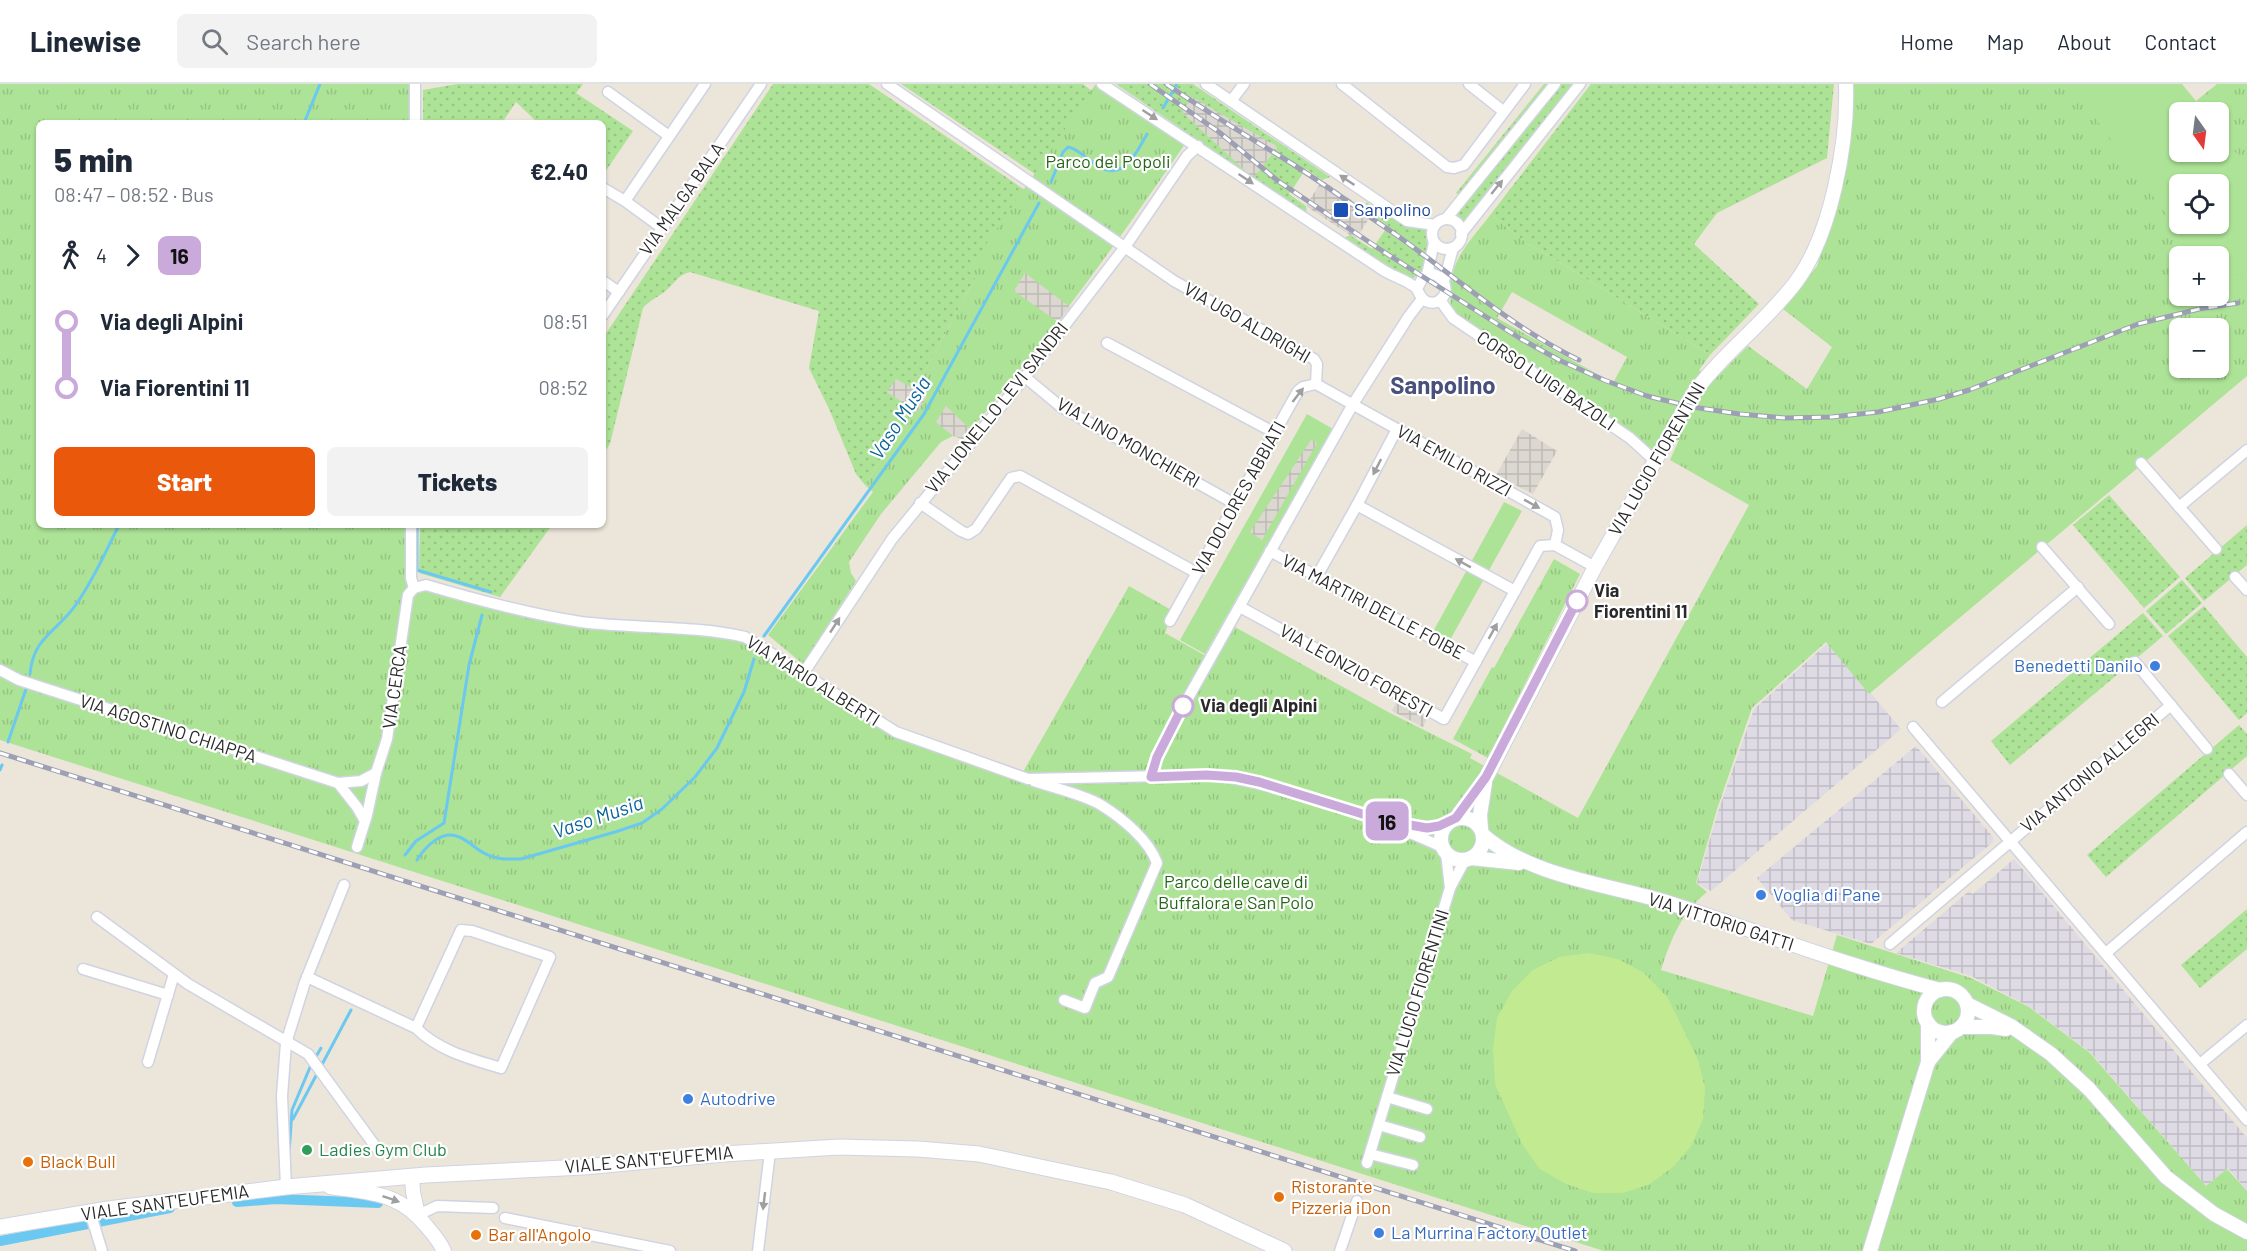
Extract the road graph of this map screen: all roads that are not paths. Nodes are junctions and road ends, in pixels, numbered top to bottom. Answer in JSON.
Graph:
{"nodes":[{"id":1,"x":415,"y":84,"type":"edge"},
{"id":2,"x":705,"y":84,"type":"edge"},
{"id":3,"x":762,"y":84,"type":"edge"},
{"id":4,"x":887,"y":84,"type":"edge"},
{"id":5,"x":1101,"y":84,"type":"edge"},
{"id":6,"x":1206,"y":84,"type":"edge"},
{"id":7,"x":1244,"y":84,"type":"edge"},
{"id":8,"x":1342,"y":84,"type":"edge"},
{"id":9,"x":1469,"y":84,"type":"edge"},
{"id":10,"x":1525,"y":84,"type":"edge"},
{"id":11,"x":1555,"y":84,"type":"edge"},
{"id":12,"x":1580,"y":84,"type":"edge"},
{"id":13,"x":1846,"y":84,"type":"edge"},
{"id":14,"x":608,"y":92,"type":"dead end"},
{"id":15,"x":1231,"y":101,"type":"junction"},
{"id":16,"x":1503,"y":111,"type":"junction"},
{"id":17,"x":415,"y":120,"type":"edge"},
{"id":18,"x":669,"y":136,"type":"junction"},
{"id":19,"x":1198,"y":146,"type":"junction"},
{"id":20,"x":606,"y":190,"type":"edge"},
{"id":21,"x":625,"y":201,"type":"junction"},
{"id":22,"x":1446,"y":219,"type":"junction"},
{"id":23,"x":1435,"y":225,"type":"junction"},
{"id":24,"x":662,"y":228,"type":"junction"},
{"id":25,"x":1461,"y":234,"type":"junction"},
{"id":26,"x":1434,"y":242,"type":"junction"},
{"id":27,"x":1125,"y":248,"type":"junction"},
{"id":28,"x":1453,"y":248,"type":"junction"},
{"id":29,"x":1427,"y":275,"type":"junction"},
{"id":30,"x":1444,"y":281,"type":"junction"},
{"id":31,"x":606,"y":283,"type":"edge"},
{"id":32,"x":619,"y":292,"type":"junction"},
{"id":33,"x":1420,"y":294,"type":"junction"},
{"id":34,"x":1440,"y":300,"type":"junction"},
{"id":35,"x":606,"y":311,"type":"edge"},
{"id":36,"x":1107,"y":343,"type":"dead end"},
{"id":37,"x":1025,"y":376,"type":"junction"},
{"id":38,"x":1316,"y":384,"type":"junction"},
{"id":39,"x":1353,"y":404,"type":"junction"},
{"id":40,"x":1397,"y":429,"type":"junction"},
{"id":41,"x":1275,"y":433,"type":"junction"},
{"id":42,"x":2247,"y":450,"type":"edge"},
{"id":43,"x":1654,"y":460,"type":"junction"},
{"id":44,"x":2141,"y":463,"type":"dead end"},
{"id":45,"x":920,"y":503,"type":"junction"},
{"id":46,"x":1235,"y":504,"type":"junction"},
{"id":47,"x":1357,"y":506,"type":"junction"},
{"id":48,"x":2179,"y":507,"type":"junction"},
{"id":49,"x":411,"y":528,"type":"edge"},
{"id":50,"x":1555,"y":544,"type":"junction"},
{"id":51,"x":2042,"y":547,"type":"dead end"},
{"id":52,"x":2216,"y":549,"type":"dead end"},
{"id":53,"x":1270,"y":551,"type":"junction"},
{"id":54,"x":1595,"y":567,"type":"junction"},
{"id":55,"x":1197,"y":573,"type":"junction"},
{"id":56,"x":1317,"y":576,"type":"junction"},
{"id":57,"x":2235,"y":577,"type":"dead end"},
{"id":58,"x":2078,"y":587,"type":"junction"},
{"id":59,"x":414,"y":588,"type":"junction"},
{"id":60,"x":2247,"y":590,"type":"edge"},
{"id":61,"x":1515,"y":591,"type":"junction"},
{"id":62,"x":1240,"y":608,"type":"junction"},
{"id":63,"x":1170,"y":621,"type":"dead end"},
{"id":64,"x":2109,"y":624,"type":"dead end"},
{"id":65,"x":1476,"y":662,"type":"junction"},
{"id":66,"x":2135,"y":662,"type":"dead end"},
{"id":67,"x":0,"y":670,"type":"edge"},
{"id":68,"x":803,"y":674,"type":"junction"},
{"id":69,"x":1942,"y":702,"type":"dead end"},
{"id":70,"x":2171,"y":705,"type":"junction"},
{"id":71,"x":1913,"y":727,"type":"dead end"},
{"id":72,"x":2206,"y":749,"type":"dead end"},
{"id":73,"x":376,"y":773,"type":"junction"},
{"id":74,"x":2229,"y":774,"type":"dead end"},
{"id":75,"x":1151,"y":777,"type":"junction"},
{"id":76,"x":1486,"y":777,"type":"junction"},
{"id":77,"x":1028,"y":779,"type":"junction"},
{"id":78,"x":338,"y":783,"type":"junction"},
{"id":79,"x":2247,"y":795,"type":"edge"},
{"id":80,"x":1382,"y":820,"type":"junction"},
{"id":81,"x":1453,"y":820,"type":"junction"},
{"id":82,"x":365,"y":821,"type":"junction"},
{"id":83,"x":1482,"y":832,"type":"junction"},
{"id":84,"x":2247,"y":832,"type":"edge"},
{"id":85,"x":2010,"y":841,"type":"junction"},
{"id":86,"x":357,"y":847,"type":"dead end"},
{"id":87,"x":1444,"y":850,"type":"junction"},
{"id":88,"x":1468,"y":859,"type":"junction"},
{"id":89,"x":1542,"y":867,"type":"junction"},
{"id":90,"x":344,"y":885,"type":"dead end"},
{"id":91,"x":1450,"y":888,"type":"junction"},
{"id":92,"x":97,"y":917,"type":"dead end"},
{"id":93,"x":1890,"y":944,"type":"dead end"},
{"id":94,"x":2106,"y":953,"type":"junction"},
{"id":95,"x":83,"y":969,"type":"dead end"},
{"id":96,"x":174,"y":974,"type":"junction"},
{"id":97,"x":307,"y":976,"type":"junction"},
{"id":98,"x":1900,"y":979,"type":"junction"},
{"id":99,"x":1940,"y":990,"type":"junction"},
{"id":100,"x":168,"y":996,"type":"junction"},
{"id":101,"x":1064,"y":1000,"type":"dead end"},
{"id":102,"x":1967,"y":1004,"type":"junction"},
{"id":103,"x":1925,"y":1007,"type":"junction"},
{"id":104,"x":1928,"y":1023,"type":"junction"},
{"id":105,"x":2247,"y":1025,"type":"edge"},
{"id":106,"x":416,"y":1028,"type":"junction"},
{"id":107,"x":1956,"y":1029,"type":"junction"},
{"id":108,"x":2022,"y":1035,"type":"junction"},
{"id":109,"x":286,"y":1043,"type":"junction"},
{"id":110,"x":148,"y":1062,"type":"dead end"},
{"id":111,"x":1928,"y":1062,"type":"junction"},
{"id":112,"x":2200,"y":1064,"type":"junction"},
{"id":113,"x":1387,"y":1097,"type":"junction"},
{"id":114,"x":1427,"y":1109,"type":"dead end"},
{"id":115,"x":2247,"y":1119,"type":"edge"},
{"id":116,"x":1379,"y":1125,"type":"junction"},
{"id":117,"x":1420,"y":1137,"type":"dead end"},
{"id":118,"x":378,"y":1150,"type":"dead end"},
{"id":119,"x":770,"y":1152,"type":"junction"},
{"id":120,"x":1413,"y":1165,"type":"dead end"},
{"id":121,"x":412,"y":1176,"type":"junction"},
{"id":122,"x":319,"y":1185,"type":"junction"},
{"id":123,"x":286,"y":1187,"type":"junction"},
{"id":124,"x":1357,"y":1201,"type":"dead end"},
{"id":125,"x":493,"y":1208,"type":"dead end"},
{"id":126,"x":418,"y":1215,"type":"junction"},
{"id":127,"x":506,"y":1218,"type":"dead end"},
{"id":128,"x":92,"y":1221,"type":"junction"},
{"id":129,"x":0,"y":1227,"type":"edge"},
{"id":130,"x":2247,"y":1232,"type":"edge"},
{"id":131,"x":102,"y":1251,"type":"edge"},
{"id":132,"x":444,"y":1251,"type":"edge"},
{"id":133,"x":670,"y":1251,"type":"edge"},
{"id":134,"x":758,"y":1251,"type":"edge"},
{"id":135,"x":1284,"y":1251,"type":"edge"},
{"id":136,"x":1340,"y":1251,"type":"edge"},
{"id":137,"x":1870,"y":1251,"type":"edge"}],
"edges":[{"from":1,"to":17,"type":"street"},
{"from":2,"to":18,"type":"street"},
{"from":3,"to":24,"type":"street","name":"VIA MALGA BALA"},
{"from":4,"to":27,"type":"street"},
{"from":5,"to":19,"type":"street","one_way":true},
{"from":6,"to":15,"type":"street"},
{"from":7,"to":15,"type":"street"},
{"from":8,"to":16,"type":"street"},
{"from":9,"to":16,"type":"street"},
{"from":10,"to":16,"type":"street"},
{"from":11,"to":22,"type":"street"},
{"from":25,"to":12,"type":"street","one_way":true},
{"from":13,"to":43,"type":"street","name":"VIA LUCIO FIORENTINI"},
{"from":14,"to":18,"type":"street"},
{"from":23,"to":15,"type":"street","one_way":true},
{"from":18,"to":21,"type":"street"},
{"from":19,"to":27,"type":"street","name":"VIA LIONELLO LEVI SANDRI"},
{"from":19,"to":33,"type":"street","one_way":true},
{"from":20,"to":21,"type":"street"},
{"from":21,"to":24,"type":"street"},
{"from":22,"to":23,"type":"street"},
{"from":22,"to":25,"type":"street"},
{"from":23,"to":26,"type":"street"},
{"from":24,"to":32,"type":"street","name":"VIA MALGA BALA"},
{"from":25,"to":28,"type":"street"},
{"from":26,"to":28,"type":"street"},
{"from":26,"to":29,"type":"street"},
{"from":27,"to":37,"type":"street","name":"VIA LIONELLO LEVI SANDRI"},
{"from":27,"to":38,"type":"street","name":"VIA UGO ALDRIGHI"},
{"from":28,"to":30,"type":"street"},
{"from":29,"to":30,"type":"street"},
{"from":29,"to":33,"type":"street"},
{"from":30,"to":34,"type":"street"},
{"from":31,"to":32,"type":"street"},
{"from":32,"to":35,"type":"street","name":"VIA MALGA BALA"},
{"from":33,"to":34,"type":"street"},
{"from":33,"to":39,"type":"street"},
{"from":34,"to":43,"type":"street","name":"CORSO LUIGI BAZOLI"},
{"from":36,"to":41,"type":"street"},
{"from":37,"to":45,"type":"street","name":"VIA LIONELLO LEVI SANDRI"},
{"from":37,"to":46,"type":"street","name":"VIA LINO MONCHIERI"},
{"from":38,"to":39,"type":"street","name":"VIA UGO ALDRIGHI"},
{"from":41,"to":38,"type":"street","name":"VIA DOLORES ABBIATI","one_way":true},
{"from":39,"to":40,"type":"street","name":"VIA EMILIO RIZZI"},
{"from":39,"to":53,"type":"street"},
{"from":40,"to":47,"type":"street","one_way":true},
{"from":40,"to":50,"type":"street","name":"VIA EMILIO RIZZI","one_way":true},
{"from":41,"to":46,"type":"street","name":"VIA DOLORES ABBIATI"},
{"from":42,"to":48,"type":"street"},
{"from":43,"to":54,"type":"street","name":"VIA LUCIO FIORENTINI"},
{"from":44,"to":48,"type":"street"},
{"from":45,"to":55,"type":"street"},
{"from":68,"to":45,"type":"street","name":"VIA LIONELLO LEVI SANDRI","one_way":true},
{"from":46,"to":55,"type":"street","name":"VIA DOLORES ABBIATI"},
{"from":47,"to":56,"type":"street"},
{"from":61,"to":47,"type":"street","one_way":true},
{"from":48,"to":52,"type":"street"},
{"from":49,"to":59,"type":"street","name":"VIA CERCA"},
{"from":50,"to":54,"type":"street"},
{"from":50,"to":61,"type":"street","name":"VIA LEONZIO FORESTI"},
{"from":51,"to":58,"type":"street"},
{"from":53,"to":56,"type":"street","name":"VIA MARTIRI DELLE FOIBE"},
{"from":53,"to":62,"type":"street"},
{"from":54,"to":76,"type":"street","name":"VIA LUCIO FIORENTINI"},
{"from":55,"to":63,"type":"street","name":"VIA DOLORES ABBIATI"},
{"from":56,"to":65,"type":"street","name":"VIA MARTIRI DELLE FOIBE"},
{"from":57,"to":60,"type":"street"},
{"from":58,"to":64,"type":"street"},
{"from":58,"to":69,"type":"street"},
{"from":59,"to":68,"type":"street","name":"VIA MARIO ALBERTI"},
{"from":59,"to":73,"type":"street","name":"VIA CERCA"},
{"from":65,"to":61,"type":"street","name":"VIA LEONZIO FORESTI","one_way":true},
{"from":62,"to":65,"type":"street","name":"VIA LEONZIO FORESTI"},
{"from":62,"to":75,"type":"street"},
{"from":66,"to":70,"type":"street","name":"VIA ANTONIO ALLEGRI"},
{"from":67,"to":78,"type":"street","name":"VIA AGOSTINO CHIAPPA"},
{"from":68,"to":77,"type":"street","name":"VIA MARIO ALBERTI"},
{"from":70,"to":72,"type":"street","name":"VIA ANTONIO ALLEGRI"},
{"from":70,"to":85,"type":"street","name":"VIA ANTONIO ALLEGRI"},
{"from":71,"to":85,"type":"street","name":"VIA ANTONIO ALLEGRI"},
{"from":73,"to":78,"type":"street","name":"VIA AGOSTINO CHIAPPA"},
{"from":73,"to":82,"type":"street","name":"VIA CERCA"},
{"from":74,"to":79,"type":"street"},
{"from":75,"to":77,"type":"street","name":"VIA MARIO ALBERTI"},
{"from":75,"to":80,"type":"street","name":"VIA MARIO ALBERTI"},
{"from":76,"to":81,"type":"street","name":"VIA LUCIO FIORENTINI"},
{"from":76,"to":83,"type":"street","name":"VIA LUCIO FIORENTINI"},
{"from":77,"to":101,"type":"street","name":"VIA MARIO ALBERTI"},
{"from":78,"to":82,"type":"street"},
{"from":80,"to":81,"type":"street","name":"VIA MARIO ALBERTI"},
{"from":80,"to":87,"type":"street","name":"VIA MARIO ALBERTI"},
{"from":81,"to":83,"type":"street"},
{"from":81,"to":87,"type":"street"},
{"from":82,"to":86,"type":"street","name":"VIA CERCA"},
{"from":83,"to":88,"type":"street"},
{"from":83,"to":89,"type":"street","name":"VIA VITTORIO GATTI"},
{"from":84,"to":94,"type":"street"},
{"from":85,"to":93,"type":"street","name":"VIA ANTONIO ALLEGRI"},
{"from":85,"to":94,"type":"street","name":"VIA ANTONIO ALLEGRI"},
{"from":87,"to":88,"type":"street"},
{"from":87,"to":91,"type":"street","name":"VIA LUCIO FIORENTINI"},
{"from":88,"to":89,"type":"street","name":"VIA VITTORIO GATTI"},
{"from":88,"to":91,"type":"street","name":"VIA LUCIO FIORENTINI"},
{"from":89,"to":98,"type":"street","name":"VIA VITTORIO GATTI"},
{"from":90,"to":97,"type":"street"},
{"from":91,"to":113,"type":"street","name":"VIA LUCIO FIORENTINI"},
{"from":92,"to":96,"type":"street"},
{"from":94,"to":112,"type":"street","name":"VIA ANTONIO ALLEGRI"},
{"from":95,"to":100,"type":"street"},
{"from":96,"to":100,"type":"street"},
{"from":96,"to":109,"type":"street"},
{"from":97,"to":106,"type":"street"},
{"from":97,"to":109,"type":"street"},
{"from":98,"to":99,"type":"street","name":"VIA VITTORIO GATTI"},
{"from":98,"to":103,"type":"street","name":"VIA VITTORIO GATTI"},
{"from":99,"to":102,"type":"street","name":"VIA VITTORIO GATTI"},
{"from":99,"to":103,"type":"street"},
{"from":100,"to":110,"type":"street"},
{"from":102,"to":107,"type":"street"},
{"from":102,"to":108,"type":"street","name":"VIA VITTORIO GATTI"},
{"from":103,"to":104,"type":"street","name":"VIA VITTORIO GATTI"},
{"from":104,"to":107,"type":"street","name":"VIA VITTORIO GATTI"},
{"from":104,"to":111,"type":"street"},
{"from":105,"to":112,"type":"street"},
{"from":106,"to":106,"type":"street"},
{"from":107,"to":108,"type":"street","name":"VIA VITTORIO GATTI"},
{"from":107,"to":111,"type":"street"},
{"from":108,"to":130,"type":"street","name":"VIA VITTORIO GATTI"},
{"from":109,"to":118,"type":"street"},
{"from":109,"to":123,"type":"street"},
{"from":111,"to":137,"type":"street"},
{"from":112,"to":115,"type":"street","name":"VIA ANTONIO ALLEGRI"},
{"from":113,"to":114,"type":"street","name":"VIA LUCIO FIORENTINI"},
{"from":113,"to":116,"type":"street","name":"VIA LUCIO FIORENTINI"},
{"from":116,"to":117,"type":"street"},
{"from":116,"to":120,"type":"street","name":"VIA LUCIO FIORENTINI"},
{"from":119,"to":121,"type":"main road","name":"VIALE SANT'EUFEMIA"},
{"from":119,"to":134,"type":"street","one_way":true},
{"from":119,"to":135,"type":"main road","name":"VIALE SANT'EUFEMIA"},
{"from":121,"to":122,"type":"main road","name":"VIALE SANT'EUFEMIA"},
{"from":121,"to":126,"type":"street"},
{"from":122,"to":123,"type":"main road","name":"VIALE SANT'EUFEMIA"},
{"from":122,"to":126,"type":"street","one_way":true},
{"from":123,"to":128,"type":"main road","name":"VIALE SANT'EUFEMIA"},
{"from":124,"to":136,"type":"street"},
{"from":125,"to":126,"type":"street"},
{"from":126,"to":132,"type":"street"},
{"from":127,"to":133,"type":"street"},
{"from":128,"to":129,"type":"main road","name":"VIALE SANT'EUFEMIA"},
{"from":128,"to":131,"type":"street"}]}
